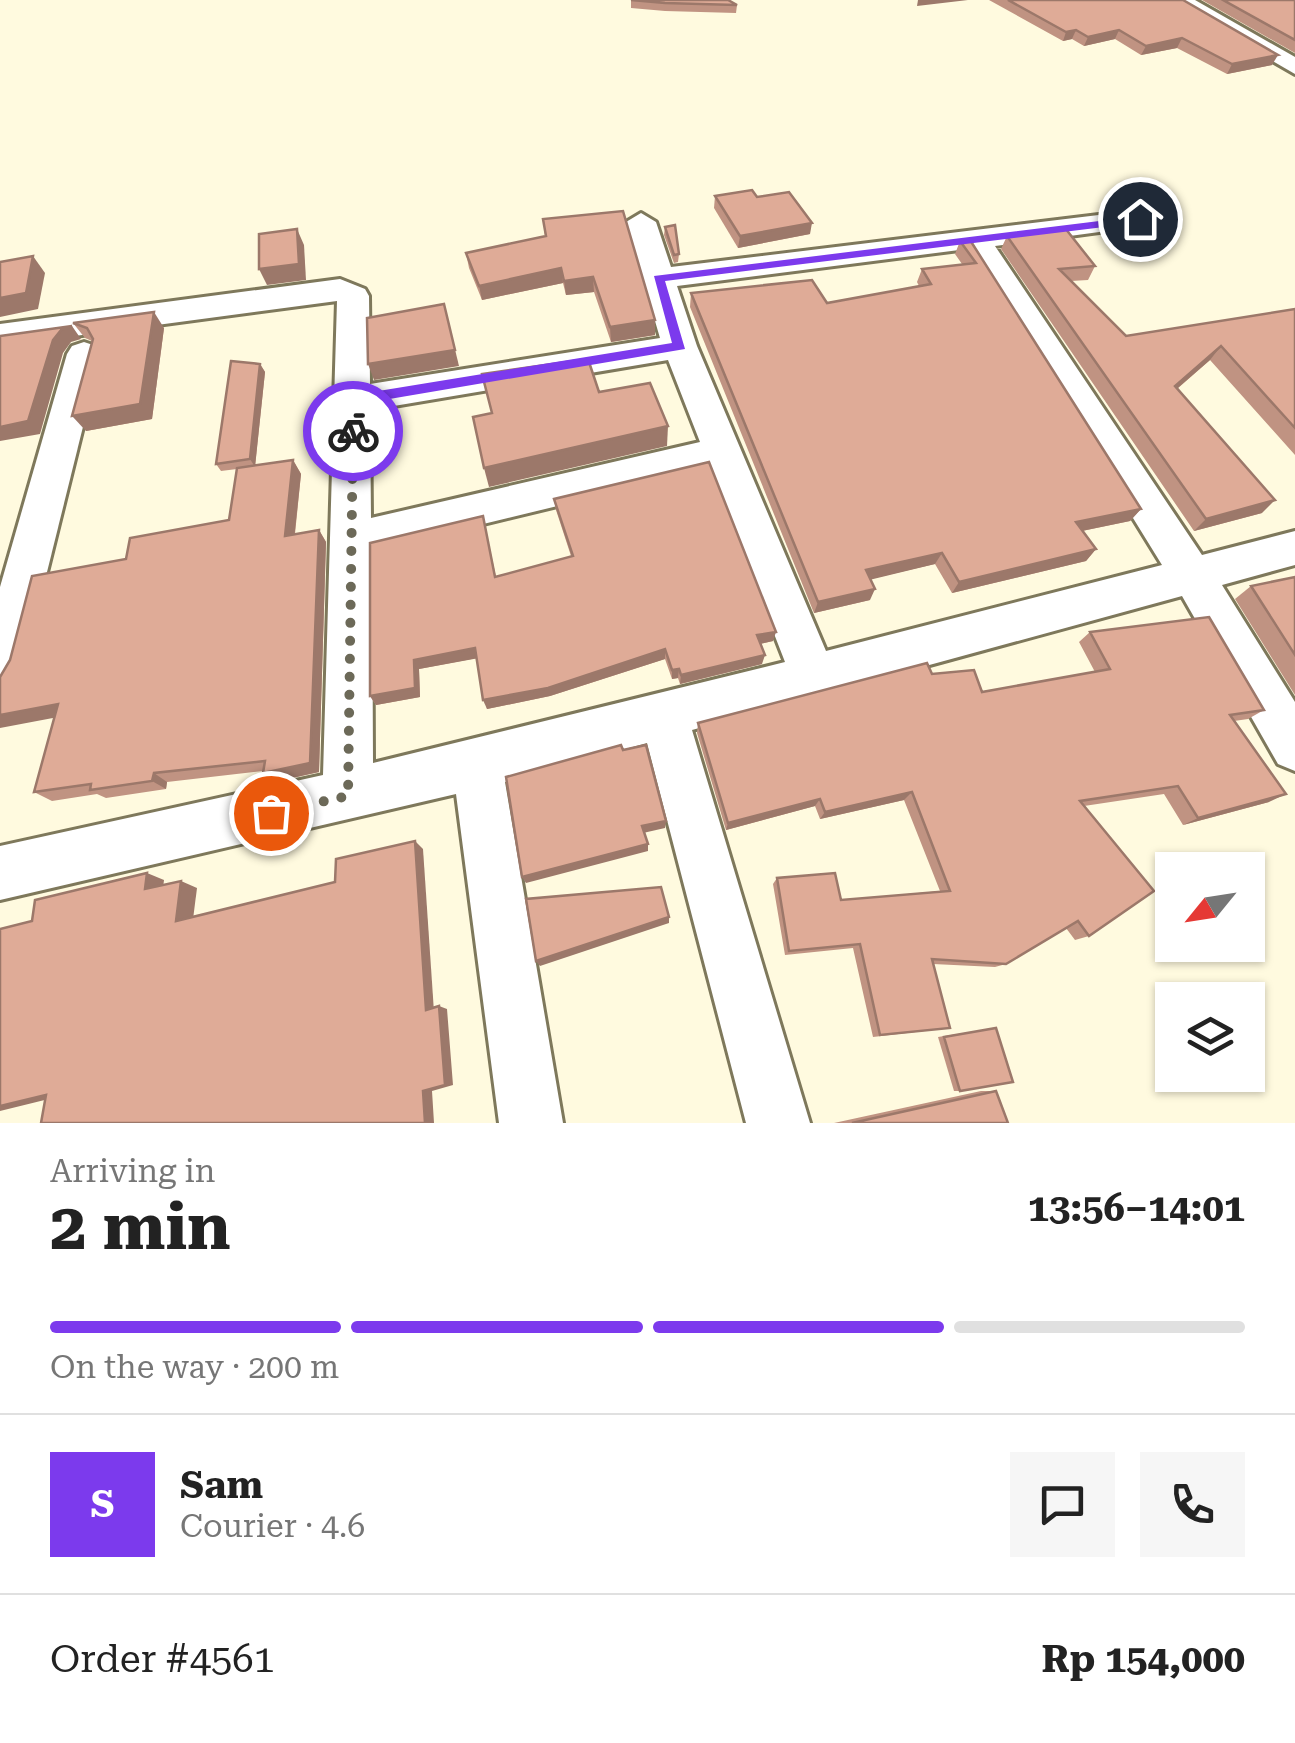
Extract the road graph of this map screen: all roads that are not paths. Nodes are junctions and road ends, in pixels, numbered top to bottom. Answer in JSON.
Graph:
{"nodes":[{"id":1,"x":1179,"y":0,"type":"edge"},
{"id":2,"x":1279,"y":33,"type":"edge"},
{"id":3,"x":1247,"y":39,"type":"junction"},
{"id":4,"x":1295,"y":67,"type":"edge"},
{"id":5,"x":1140,"y":219,"type":"dead end"},
{"id":6,"x":641,"y":222,"type":"dead end"},
{"id":7,"x":975,"y":238,"type":"junction"},
{"id":8,"x":658,"y":278,"type":"junction"},
{"id":9,"x":0,"y":336,"type":"edge"},
{"id":10,"x":680,"y":346,"type":"junction"},
{"id":11,"x":84,"y":354,"type":"edge"},
{"id":12,"x":354,"y":400,"type":"junction"},
{"id":13,"x":721,"y":452,"type":"junction"},
{"id":14,"x":352,"y":539,"type":"junction"},
{"id":15,"x":1295,"y":548,"type":"edge"},
{"id":16,"x":1192,"y":577,"type":"junction"},
{"id":17,"x":0,"y":668,"type":"edge"},
{"id":18,"x":814,"y":677,"type":"junction"},
{"id":19,"x":664,"y":716,"type":"junction"},
{"id":20,"x":1295,"y":746,"type":"edge"},
{"id":21,"x":477,"y":764,"type":"junction"},
{"id":22,"x":348,"y":796,"type":"junction"},
{"id":23,"x":0,"y":873,"type":"edge"},
{"id":24,"x":530,"y":1123,"type":"edge"},
{"id":25,"x":778,"y":1123,"type":"edge"}],
"edges":[{"from":1,"to":3,"type":"street"},
{"from":2,"to":3,"type":"street"},
{"from":3,"to":4,"type":"street"},
{"from":5,"to":7,"type":"street"},
{"from":6,"to":8,"type":"street"},
{"from":7,"to":8,"type":"street"},
{"from":7,"to":16,"type":"street"},
{"from":8,"to":10,"type":"street"},
{"from":9,"to":12,"type":"street"},
{"from":10,"to":12,"type":"street"},
{"from":10,"to":13,"type":"street"},
{"from":11,"to":17,"type":"street"},
{"from":12,"to":14,"type":"street"},
{"from":13,"to":14,"type":"street"},
{"from":13,"to":18,"type":"street"},
{"from":14,"to":22,"type":"street"},
{"from":15,"to":16,"type":"street"},
{"from":16,"to":18,"type":"street"},
{"from":16,"to":20,"type":"street"},
{"from":18,"to":19,"type":"street"},
{"from":19,"to":21,"type":"street"},
{"from":19,"to":25,"type":"street"},
{"from":21,"to":22,"type":"street"},
{"from":21,"to":24,"type":"street"},
{"from":22,"to":23,"type":"street"}]}
